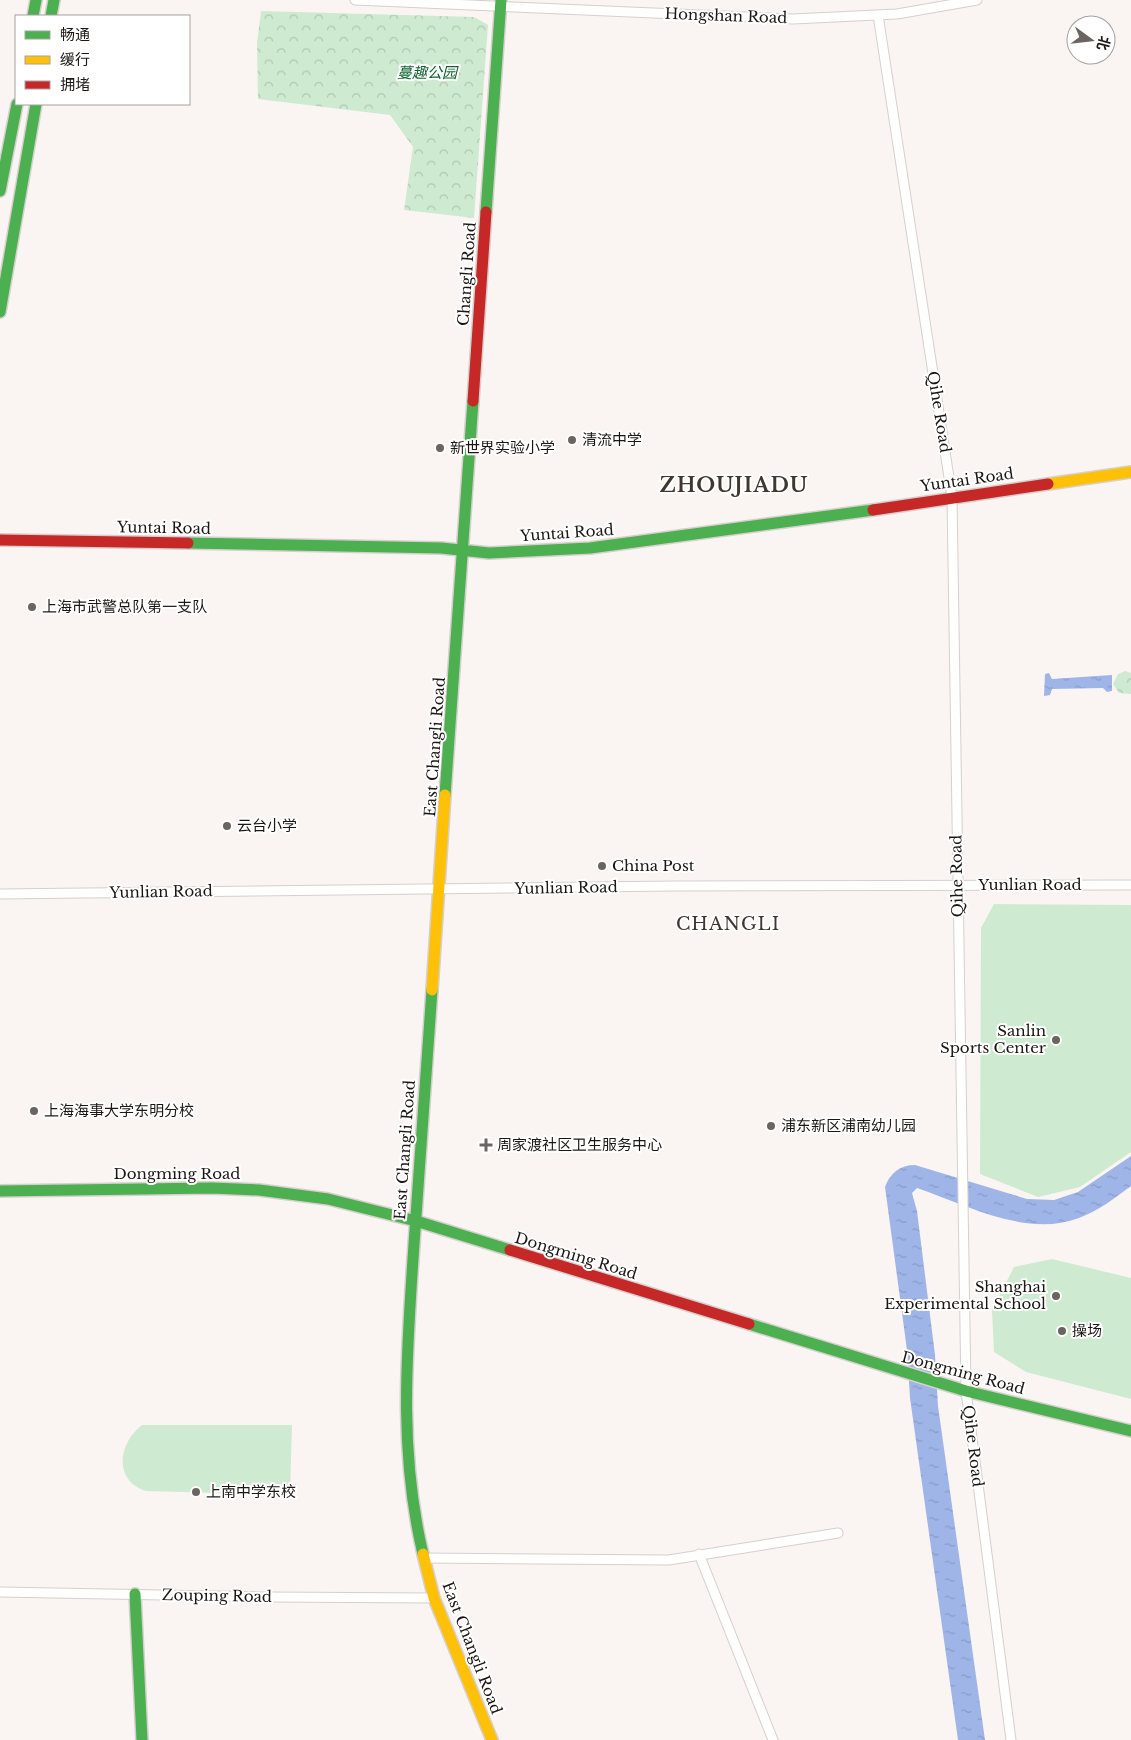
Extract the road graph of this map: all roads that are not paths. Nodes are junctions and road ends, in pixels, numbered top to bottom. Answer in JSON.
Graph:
{"nodes":[{"id":1,"x":36,"y":0,"type":"edge"},
{"id":2,"x":54,"y":0,"type":"edge"},
{"id":3,"x":355,"y":0,"type":"edge"},
{"id":4,"x":977,"y":0,"type":"edge"},
{"id":5,"x":500,"y":3,"type":"edge"},
{"id":6,"x":33,"y":15,"type":"edge"},
{"id":7,"x":51,"y":15,"type":"edge"},
{"id":8,"x":878,"y":15,"type":"junction"},
{"id":9,"x":16,"y":105,"type":"edge"},
{"id":10,"x":36,"y":105,"type":"edge"},
{"id":11,"x":0,"y":191,"type":"edge"},
{"id":12,"x":0,"y":312,"type":"edge"},
{"id":13,"x":1131,"y":472,"type":"edge"},
{"id":14,"x":952,"y":497,"type":"junction"},
{"id":15,"x":0,"y":540,"type":"edge"},
{"id":16,"x":463,"y":550,"type":"junction"},
{"id":17,"x":957,"y":885,"type":"junction"},
{"id":18,"x":1131,"y":886,"type":"edge"},
{"id":19,"x":440,"y":890,"type":"junction"},
{"id":20,"x":0,"y":894,"type":"edge"},
{"id":21,"x":0,"y":1191,"type":"edge"},
{"id":22,"x":416,"y":1221,"type":"junction"},
{"id":23,"x":966,"y":1391,"type":"junction"},
{"id":24,"x":1131,"y":1431,"type":"edge"},
{"id":25,"x":838,"y":1533,"type":"dead end"},
{"id":26,"x":699,"y":1554,"type":"junction"},
{"id":27,"x":424,"y":1558,"type":"junction"},
{"id":28,"x":0,"y":1592,"type":"edge"},
{"id":29,"x":135,"y":1594,"type":"junction"},
{"id":30,"x":434,"y":1598,"type":"junction"},
{"id":31,"x":142,"y":1740,"type":"edge"},
{"id":32,"x":492,"y":1740,"type":"edge"},
{"id":33,"x":772,"y":1740,"type":"edge"},
{"id":34,"x":1011,"y":1740,"type":"edge"}],
"edges":[{"from":1,"to":6,"type":"street"},
{"from":2,"to":7,"type":"street"},
{"from":3,"to":5,"type":"street","name":"Hongshan Road"},
{"from":4,"to":8,"type":"street","name":"Hongshan Road"},
{"from":5,"to":8,"type":"street","name":"Hongshan Road"},
{"from":5,"to":16,"type":"street","name":"Changli Road"},
{"from":8,"to":14,"type":"street","name":"Qihe Road"},
{"from":9,"to":11,"type":"street"},
{"from":10,"to":12,"type":"street"},
{"from":13,"to":14,"type":"street","name":"Yuntai Road"},
{"from":14,"to":16,"type":"street","name":"Yuntai Road"},
{"from":14,"to":17,"type":"street","name":"Qihe Road"},
{"from":15,"to":16,"type":"street","name":"Yuntai Road"},
{"from":16,"to":19,"type":"street","name":"East Changli Road"},
{"from":17,"to":18,"type":"street","name":"Yunlian Road"},
{"from":17,"to":19,"type":"street","name":"Yunlian Road"},
{"from":17,"to":23,"type":"street","name":"Qihe Road"},
{"from":19,"to":20,"type":"street","name":"Yunlian Road"},
{"from":19,"to":22,"type":"street","name":"East Changli Road"},
{"from":21,"to":22,"type":"street","name":"Dongming Road"},
{"from":22,"to":23,"type":"street","name":"Dongming Road"},
{"from":22,"to":27,"type":"street","name":"East Changli Road"},
{"from":23,"to":24,"type":"street","name":"Dongming Road"},
{"from":23,"to":34,"type":"street","name":"Qihe Road"},
{"from":25,"to":26,"type":"street"},
{"from":26,"to":27,"type":"street"},
{"from":26,"to":33,"type":"street"},
{"from":27,"to":30,"type":"street","name":"East Changli Road"},
{"from":28,"to":29,"type":"street","name":"Zouping Road"},
{"from":29,"to":30,"type":"street","name":"Zouping Road"},
{"from":29,"to":31,"type":"street"},
{"from":30,"to":32,"type":"street","name":"East Changli Road"}]}
